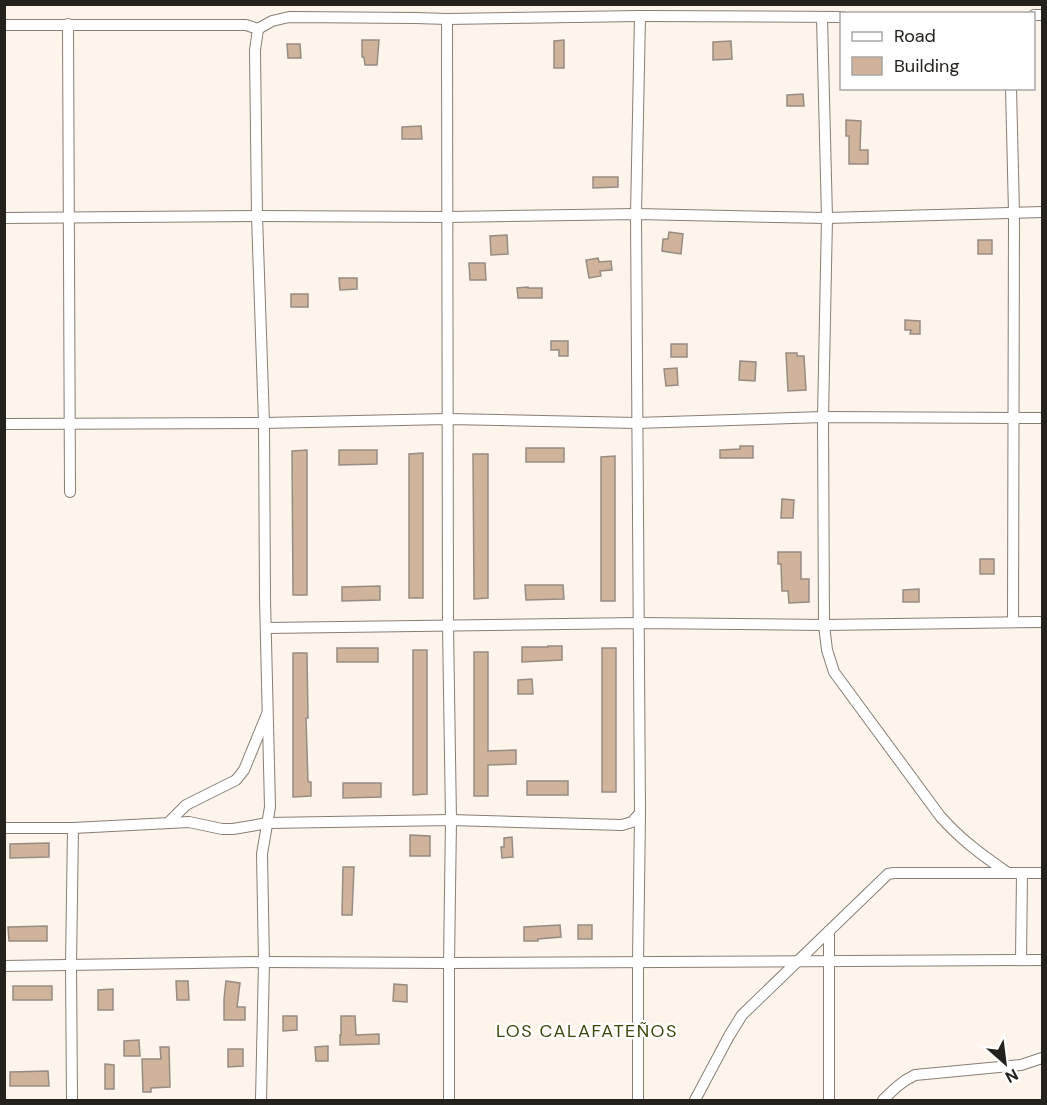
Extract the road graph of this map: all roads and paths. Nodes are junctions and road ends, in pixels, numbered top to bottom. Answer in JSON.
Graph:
{"nodes":[{"id":1,"x":640,"y":16,"type":"junction"},
{"id":2,"x":822,"y":17,"type":"junction"},
{"id":3,"x":840,"y":17,"type":"edge"},
{"id":4,"x":447,"y":19,"type":"junction"},
{"id":5,"x":68,"y":24,"type":"junction"},
{"id":6,"x":4,"y":25,"type":"edge"},
{"id":7,"x":258,"y":29,"type":"junction"},
{"id":8,"x":1011,"y":90,"type":"edge"},
{"id":9,"x":1042,"y":212,"type":"edge"},
{"id":10,"x":1014,"y":213,"type":"junction"},
{"id":11,"x":636,"y":214,"type":"junction"},
{"id":12,"x":257,"y":216,"type":"junction"},
{"id":13,"x":69,"y":217,"type":"junction"},
{"id":14,"x":447,"y":217,"type":"junction"},
{"id":15,"x":4,"y":218,"type":"edge"},
{"id":16,"x":827,"y":218,"type":"junction"},
{"id":17,"x":823,"y":417,"type":"junction"},
{"id":18,"x":1042,"y":417,"type":"edge"},
{"id":19,"x":1014,"y":418,"type":"junction"},
{"id":20,"x":447,"y":419,"type":"junction"},
{"id":21,"x":264,"y":423,"type":"junction"},
{"id":22,"x":636,"y":423,"type":"junction"},
{"id":23,"x":4,"y":424,"type":"edge"},
{"id":24,"x":70,"y":424,"type":"junction"},
{"id":25,"x":70,"y":492,"type":"dead end"},
{"id":26,"x":1013,"y":622,"type":"junction"},
{"id":27,"x":1042,"y":622,"type":"edge"},
{"id":28,"x":638,"y":623,"type":"junction"},
{"id":29,"x":824,"y":625,"type":"junction"},
{"id":30,"x":448,"y":626,"type":"junction"},
{"id":31,"x":266,"y":628,"type":"junction"},
{"id":32,"x":269,"y":708,"type":"junction"},
{"id":33,"x":640,"y":813,"type":"junction"},
{"id":34,"x":451,"y":820,"type":"junction"},
{"id":35,"x":169,"y":822,"type":"junction"},
{"id":36,"x":268,"y":823,"type":"junction"},
{"id":37,"x":4,"y":828,"type":"edge"},
{"id":38,"x":74,"y":828,"type":"junction"},
{"id":39,"x":1008,"y":873,"type":"junction"},
{"id":40,"x":1022,"y":873,"type":"junction"},
{"id":41,"x":1042,"y":873,"type":"edge"},
{"id":42,"x":829,"y":931,"type":"junction"},
{"id":43,"x":1021,"y":960,"type":"junction"},
{"id":44,"x":1042,"y":960,"type":"edge"},
{"id":45,"x":798,"y":961,"type":"junction"},
{"id":46,"x":829,"y":961,"type":"junction"},
{"id":47,"x":264,"y":962,"type":"junction"},
{"id":48,"x":638,"y":962,"type":"junction"},
{"id":49,"x":449,"y":963,"type":"junction"},
{"id":50,"x":4,"y":966,"type":"edge"},
{"id":51,"x":71,"y":966,"type":"junction"},
{"id":52,"x":1042,"y":1058,"type":"edge"},
{"id":53,"x":72,"y":1101,"type":"edge"},
{"id":54,"x":261,"y":1101,"type":"edge"},
{"id":55,"x":449,"y":1101,"type":"edge"},
{"id":56,"x":638,"y":1101,"type":"edge"},
{"id":57,"x":695,"y":1101,"type":"edge"},
{"id":58,"x":829,"y":1101,"type":"edge"},
{"id":59,"x":883,"y":1101,"type":"edge"}],
"edges":[{"from":1,"to":2,"type":"street"},
{"from":1,"to":4,"type":"street"},
{"from":1,"to":11,"type":"street"},
{"from":2,"to":3,"type":"street"},
{"from":2,"to":16,"type":"street"},
{"from":4,"to":7,"type":"street"},
{"from":4,"to":14,"type":"street"},
{"from":5,"to":6,"type":"street"},
{"from":5,"to":7,"type":"street"},
{"from":5,"to":13,"type":"street"},
{"from":7,"to":12,"type":"street"},
{"from":8,"to":10,"type":"street"},
{"from":9,"to":10,"type":"street"},
{"from":10,"to":16,"type":"street"},
{"from":10,"to":19,"type":"street"},
{"from":11,"to":14,"type":"street"},
{"from":11,"to":16,"type":"street"},
{"from":11,"to":22,"type":"street"},
{"from":12,"to":13,"type":"street"},
{"from":12,"to":14,"type":"street"},
{"from":12,"to":21,"type":"street"},
{"from":13,"to":15,"type":"street"},
{"from":13,"to":24,"type":"street"},
{"from":14,"to":20,"type":"street"},
{"from":16,"to":17,"type":"street"},
{"from":17,"to":19,"type":"street"},
{"from":17,"to":22,"type":"street"},
{"from":17,"to":29,"type":"street"},
{"from":18,"to":19,"type":"street"},
{"from":19,"to":26,"type":"street"},
{"from":20,"to":21,"type":"street"},
{"from":20,"to":22,"type":"street"},
{"from":20,"to":30,"type":"street"},
{"from":21,"to":24,"type":"street"},
{"from":21,"to":31,"type":"street"},
{"from":22,"to":28,"type":"street"},
{"from":23,"to":24,"type":"street"},
{"from":24,"to":25,"type":"street"},
{"from":26,"to":27,"type":"street"},
{"from":26,"to":29,"type":"street"},
{"from":28,"to":29,"type":"street"},
{"from":28,"to":30,"type":"street"},
{"from":28,"to":33,"type":"street"},
{"from":29,"to":39,"type":"street"},
{"from":30,"to":31,"type":"street"},
{"from":30,"to":34,"type":"street"},
{"from":31,"to":32,"type":"street"},
{"from":32,"to":35,"type":"street"},
{"from":32,"to":36,"type":"street"},
{"from":33,"to":34,"type":"street"},
{"from":33,"to":48,"type":"street"},
{"from":34,"to":36,"type":"street"},
{"from":34,"to":49,"type":"street"},
{"from":35,"to":36,"type":"street"},
{"from":35,"to":38,"type":"street"},
{"from":36,"to":47,"type":"street"},
{"from":37,"to":38,"type":"street"},
{"from":38,"to":51,"type":"street"},
{"from":39,"to":40,"type":"street"},
{"from":39,"to":42,"type":"street"},
{"from":40,"to":41,"type":"street"},
{"from":40,"to":43,"type":"street"},
{"from":42,"to":45,"type":"street"},
{"from":42,"to":46,"type":"street"},
{"from":43,"to":44,"type":"street"},
{"from":43,"to":46,"type":"street"},
{"from":45,"to":46,"type":"street"},
{"from":45,"to":48,"type":"street"},
{"from":45,"to":57,"type":"street"},
{"from":46,"to":58,"type":"street"},
{"from":47,"to":49,"type":"street"},
{"from":47,"to":51,"type":"street"},
{"from":47,"to":54,"type":"street"},
{"from":48,"to":49,"type":"street"},
{"from":48,"to":56,"type":"street"},
{"from":49,"to":55,"type":"street"},
{"from":50,"to":51,"type":"street"},
{"from":51,"to":53,"type":"street"},
{"from":52,"to":59,"type":"street"}]}
